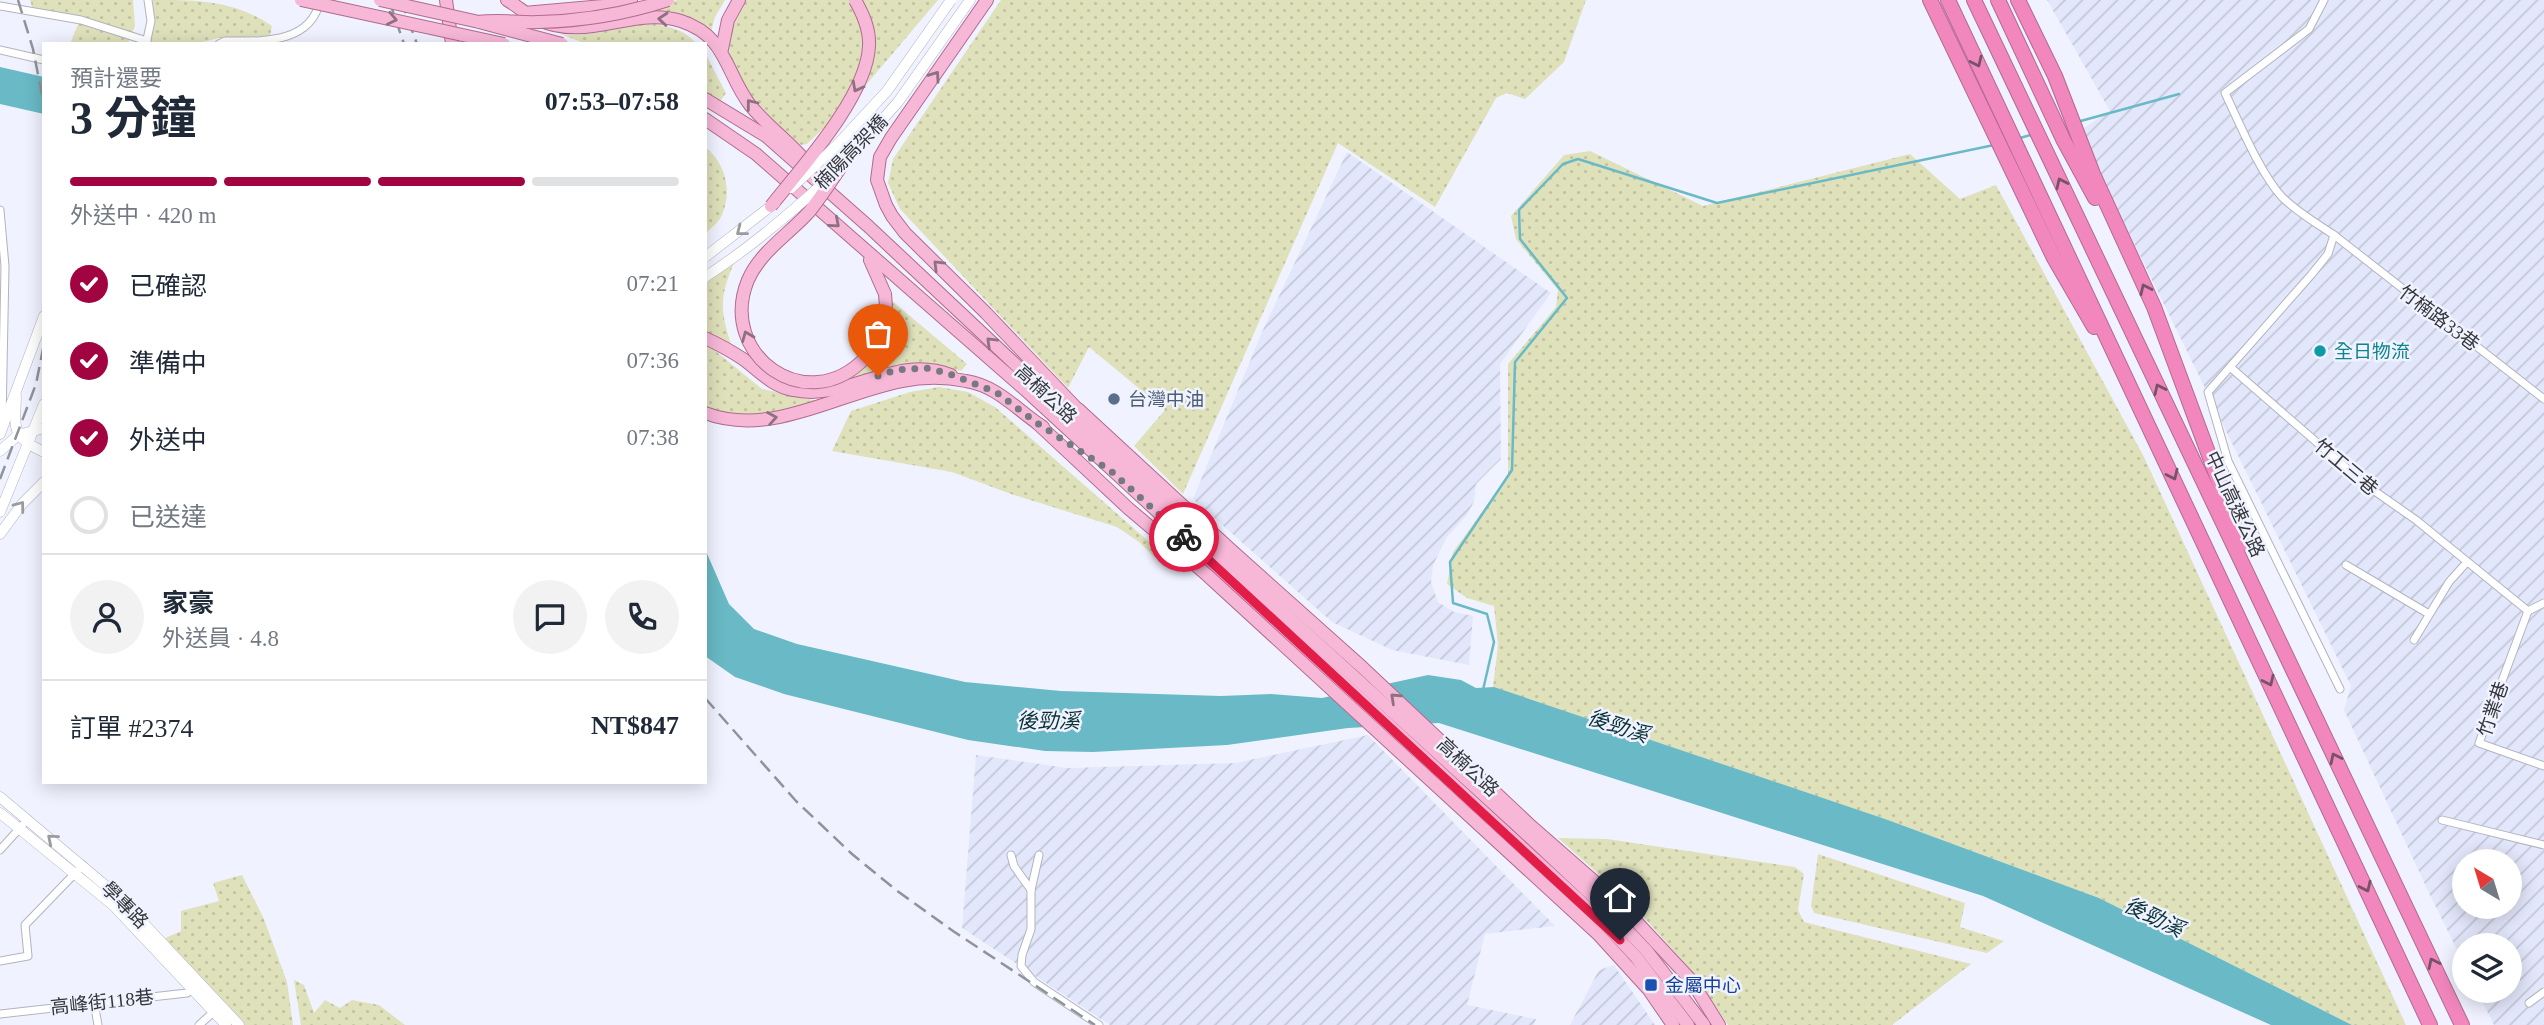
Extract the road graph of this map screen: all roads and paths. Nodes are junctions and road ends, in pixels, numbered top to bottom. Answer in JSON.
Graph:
{"nodes":[{"id":1,"x":148,"y":0,"type":"edge"},
{"id":2,"x":301,"y":0,"type":"edge"},
{"id":3,"x":321,"y":0,"type":"edge"},
{"id":4,"x":380,"y":0,"type":"edge"},
{"id":5,"x":446,"y":0,"type":"edge"},
{"id":6,"x":507,"y":0,"type":"edge"},
{"id":7,"x":631,"y":0,"type":"edge"},
{"id":8,"x":668,"y":0,"type":"edge"},
{"id":9,"x":739,"y":0,"type":"edge"},
{"id":10,"x":855,"y":0,"type":"edge"},
{"id":11,"x":951,"y":0,"type":"edge"},
{"id":12,"x":970,"y":0,"type":"edge"},
{"id":13,"x":987,"y":0,"type":"edge"},
{"id":14,"x":1924,"y":0,"type":"edge"},
{"id":15,"x":1930,"y":0,"type":"edge"},
{"id":16,"x":1948,"y":0,"type":"edge"},
{"id":17,"x":1974,"y":0,"type":"edge"},
{"id":18,"x":1998,"y":0,"type":"edge"},
{"id":19,"x":2018,"y":0,"type":"edge"},
{"id":20,"x":2323,"y":0,"type":"edge"},
{"id":21,"x":0,"y":6,"type":"edge"},
{"id":22,"x":526,"y":12,"type":"junction"},
{"id":23,"x":479,"y":22,"type":"junction"},
{"id":24,"x":143,"y":42,"type":"edge"},
{"id":25,"x":146,"y":42,"type":"edge"},
{"id":26,"x":223,"y":42,"type":"edge"},
{"id":27,"x":452,"y":42,"type":"edge"},
{"id":28,"x":489,"y":42,"type":"edge"},
{"id":29,"x":495,"y":42,"type":"edge"},
{"id":30,"x":554,"y":42,"type":"edge"},
{"id":31,"x":722,"y":49,"type":"junction"},
{"id":32,"x":0,"y":50,"type":"edge"},
{"id":33,"x":42,"y":60,"type":"edge"},
{"id":34,"x":1962,"y":70,"type":"junction"},
{"id":35,"x":707,"y":101,"type":"edge"},
{"id":36,"x":707,"y":120,"type":"edge"},
{"id":37,"x":843,"y":164,"type":"junction"},
{"id":38,"x":830,"y":191,"type":"junction"},
{"id":39,"x":771,"y":206,"type":"junction"},
{"id":40,"x":0,"y":210,"type":"edge"},
{"id":41,"x":2334,"y":235,"type":"junction"},
{"id":42,"x":865,"y":251,"type":"junction"},
{"id":43,"x":707,"y":255,"type":"edge"},
{"id":44,"x":2129,"y":257,"type":"junction"},
{"id":45,"x":707,"y":276,"type":"edge"},
{"id":46,"x":42,"y":321,"type":"edge"},
{"id":47,"x":707,"y":339,"type":"edge"},
{"id":48,"x":2230,"y":367,"type":"junction"},
{"id":49,"x":967,"y":381,"type":"junction"},
{"id":50,"x":16,"y":385,"type":"junction"},
{"id":51,"x":2544,"y":399,"type":"edge"},
{"id":52,"x":1048,"y":411,"type":"junction"},
{"id":53,"x":1074,"y":413,"type":"junction"},
{"id":54,"x":2144,"y":413,"type":"junction"},
{"id":55,"x":707,"y":414,"type":"edge"},
{"id":56,"x":1037,"y":423,"type":"junction"},
{"id":57,"x":40,"y":429,"type":"edge"},
{"id":58,"x":1,"y":431,"type":"edge"},
{"id":59,"x":18,"y":435,"type":"junction"},
{"id":60,"x":29,"y":445,"type":"junction"},
{"id":61,"x":1074,"y":447,"type":"junction"},
{"id":62,"x":0,"y":451,"type":"edge"},
{"id":63,"x":42,"y":451,"type":"edge"},
{"id":64,"x":1118,"y":462,"type":"junction"},
{"id":65,"x":1100,"y":482,"type":"junction"},
{"id":66,"x":42,"y":484,"type":"edge"},
{"id":67,"x":0,"y":512,"type":"edge"},
{"id":68,"x":0,"y":534,"type":"edge"},
{"id":69,"x":2467,"y":562,"type":"junction"},
{"id":70,"x":2346,"y":565,"type":"dead end"},
{"id":71,"x":2544,"y":603,"type":"edge"},
{"id":72,"x":2528,"y":611,"type":"junction"},
{"id":73,"x":2429,"y":614,"type":"junction"},
{"id":74,"x":2414,"y":640,"type":"dead end"},
{"id":75,"x":2283,"y":650,"type":"junction"},
{"id":76,"x":2340,"y":689,"type":"dead end"},
{"id":77,"x":1422,"y":730,"type":"junction"},
{"id":78,"x":2544,"y":766,"type":"edge"},
{"id":79,"x":0,"y":797,"type":"edge"},
{"id":80,"x":0,"y":813,"type":"edge"},
{"id":81,"x":28,"y":819,"type":"junction"},
{"id":82,"x":2442,"y":820,"type":"dead end"},
{"id":83,"x":20,"y":828,"type":"junction"},
{"id":84,"x":2544,"y":845,"type":"edge"},
{"id":85,"x":0,"y":850,"type":"edge"},
{"id":86,"x":1011,"y":855,"type":"dead end"},
{"id":87,"x":1040,"y":855,"type":"dead end"},
{"id":88,"x":79,"y":869,"type":"junction"},
{"id":89,"x":1031,"y":890,"type":"junction"},
{"id":90,"x":0,"y":961,"type":"edge"},
{"id":91,"x":196,"y":985,"type":"junction"},
{"id":92,"x":2544,"y":992,"type":"edge"},
{"id":93,"x":94,"y":1002,"type":"junction"},
{"id":94,"x":2529,"y":1003,"type":"dead end"},
{"id":95,"x":218,"y":1008,"type":"junction"},
{"id":96,"x":0,"y":1014,"type":"edge"},
{"id":97,"x":98,"y":1025,"type":"edge"},
{"id":98,"x":199,"y":1025,"type":"edge"},
{"id":99,"x":226,"y":1025,"type":"edge"},
{"id":100,"x":239,"y":1025,"type":"edge"},
{"id":101,"x":1099,"y":1025,"type":"edge"},
{"id":102,"x":1673,"y":1025,"type":"edge"},
{"id":103,"x":1688,"y":1025,"type":"edge"},
{"id":104,"x":1704,"y":1025,"type":"edge"},
{"id":105,"x":1718,"y":1025,"type":"edge"},
{"id":106,"x":2430,"y":1025,"type":"edge"},
{"id":107,"x":2462,"y":1025,"type":"edge"}],
"edges":[{"from":1,"to":25,"type":"street"},
{"from":2,"to":29,"type":"main road","one_way":true,"bridge":true},
{"from":3,"to":26,"type":"street"},
{"from":4,"to":23,"type":"main road","bridge":true},
{"from":5,"to":27,"type":"main road"},
{"from":6,"to":22,"type":"main road"},
{"from":7,"to":22,"type":"main road"},
{"from":8,"to":23,"type":"main road","bridge":true},
{"from":9,"to":31,"type":"main road"},
{"from":10,"to":39,"type":"main road","one_way":true,"bridge":true},
{"from":11,"to":39,"type":"street","bridge":true},
{"from":12,"to":37,"type":"street","name":"楠陽高架橋"},
{"from":53,"to":13,"type":"main road","one_way":true},
{"from":14,"to":34,"type":"highway"},
{"from":15,"to":34,"type":"highway"},
{"from":16,"to":54,"type":"highway","one_way":true},
{"from":75,"to":17,"type":"highway","name":"中山高速公路","one_way":true},
{"from":18,"to":44,"type":"highway"},
{"from":19,"to":44,"type":"highway"},
{"from":20,"to":41,"type":"street","name":"竹楠路33巷"},
{"from":21,"to":24,"type":"street"},
{"from":22,"to":28,"type":"main road"},
{"from":31,"to":22,"type":"main road","one_way":true},
{"from":23,"to":30,"type":"main road","bridge":true},
{"from":38,"to":31,"type":"main road","one_way":true},
{"from":32,"to":33,"type":"street"},
{"from":34,"to":54,"type":"highway"},
{"from":35,"to":38,"type":"main road","name":"高楠公路"},
{"from":36,"to":42,"type":"main road","name":"高楠公路","one_way":true},
{"from":42,"to":37,"type":"main road","one_way":true,"bridge":true},
{"from":37,"to":45,"type":"street","name":"楠陽高架橋","bridge":true},
{"from":53,"to":38,"type":"main road","name":"高楠公路","one_way":true},
{"from":39,"to":43,"type":"street","one_way":true,"bridge":true},
{"from":40,"to":58,"type":"street"},
{"from":41,"to":48,"type":"street"},
{"from":41,"to":51,"type":"street","name":"竹楠路33巷"},
{"from":42,"to":52,"type":"main road","name":"高楠公路"},
{"from":75,"to":44,"type":"highway","one_way":true},
{"from":46,"to":50,"type":"street"},
{"from":47,"to":49,"type":"main road"},
{"from":48,"to":69,"type":"street","name":"竹工三巷"},
{"from":48,"to":76,"type":"street"},
{"from":55,"to":49,"type":"main road","one_way":true},
{"from":49,"to":56,"type":"main road"},
{"from":50,"to":58,"type":"street"},
{"from":50,"to":59,"type":"street"},
{"from":52,"to":61,"type":"main road"},
{"from":52,"to":64,"type":"main road","name":"高楠公路"},
{"from":53,"to":64,"type":"main road","name":"高楠公路"},
{"from":53,"to":64,"type":"main road"},
{"from":54,"to":106,"type":"highway","one_way":true},
{"from":56,"to":61,"type":"main road"},
{"from":56,"to":65,"type":"main road","name":"高楠公路"},
{"from":57,"to":59,"type":"street"},
{"from":57,"to":60,"type":"street"},
{"from":59,"to":60,"type":"street"},
{"from":59,"to":62,"type":"street"},
{"from":60,"to":63,"type":"street"},
{"from":60,"to":67,"type":"street"},
{"from":61,"to":64,"type":"main road"},
{"from":61,"to":65,"type":"main road"},
{"from":64,"to":77,"type":"main road","name":"高楠公路"},
{"from":77,"to":64,"type":"main road","name":"高楠公路","one_way":true},
{"from":64,"to":103,"type":"main road","name":"高楠公路"},
{"from":65,"to":102,"type":"main road","name":"高楠公路"},
{"from":68,"to":66,"type":"street","one_way":true},
{"from":69,"to":72,"type":"street","name":"竹工三巷"},
{"from":69,"to":73,"type":"street"},
{"from":70,"to":73,"type":"street"},
{"from":71,"to":72,"type":"street"},
{"from":72,"to":78,"type":"street","name":"竹業巷"},
{"from":73,"to":74,"type":"street"},
{"from":107,"to":75,"type":"highway","name":"中山高速公路","one_way":true},
{"from":77,"to":104,"type":"main road","name":"高楠公路"},
{"from":77,"to":105,"type":"main road","name":"高楠公路"},
{"from":79,"to":81,"type":"street","name":"學專路"},
{"from":80,"to":83,"type":"street","name":"學專路"},
{"from":81,"to":83,"type":"street"},
{"from":88,"to":81,"type":"street","name":"學專路","one_way":true},
{"from":82,"to":84,"type":"street"},
{"from":83,"to":85,"type":"street"},
{"from":83,"to":88,"type":"street","name":"學專路"},
{"from":86,"to":89,"type":"street"},
{"from":87,"to":89,"type":"street"},
{"from":88,"to":90,"type":"street"},
{"from":88,"to":91,"type":"street","name":"學專路"},
{"from":89,"to":101,"type":"street"},
{"from":91,"to":93,"type":"street","name":"高峰街118巷"},
{"from":91,"to":95,"type":"street","name":"學專路"},
{"from":92,"to":94,"type":"street"},
{"from":93,"to":96,"type":"street","name":"高峰街118巷"},
{"from":93,"to":97,"type":"street"},
{"from":95,"to":98,"type":"street"},
{"from":95,"to":99,"type":"street","name":"學專路"},
{"from":95,"to":100,"type":"street","name":"學專路"}]}
